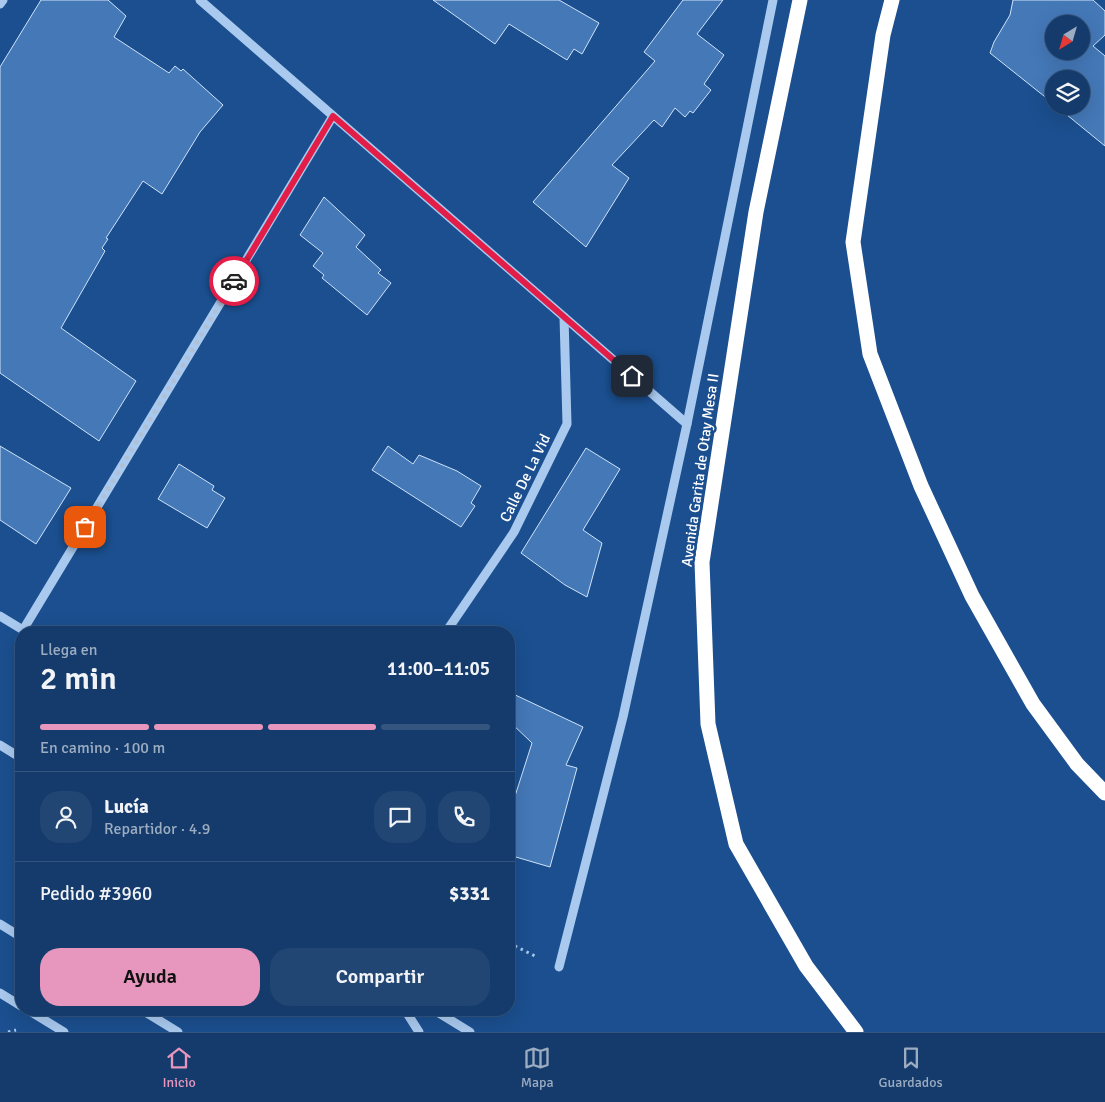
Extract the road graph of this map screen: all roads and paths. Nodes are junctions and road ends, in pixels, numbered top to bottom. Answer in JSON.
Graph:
{"nodes":[{"id":1,"x":3,"y":0,"type":"edge"},
{"id":2,"x":200,"y":0,"type":"edge"},
{"id":3,"x":772,"y":0,"type":"edge"},
{"id":4,"x":800,"y":0,"type":"edge"},
{"id":5,"x":892,"y":0,"type":"edge"},
{"id":6,"x":0,"y":4,"type":"edge"},
{"id":7,"x":333,"y":116,"type":"junction"},
{"id":8,"x":564,"y":317,"type":"junction"},
{"id":9,"x":686,"y":424,"type":"junction"},
{"id":10,"x":0,"y":616,"type":"edge"},
{"id":11,"x":16,"y":626,"type":"edge"},
{"id":12,"x":25,"y":626,"type":"edge"},
{"id":13,"x":450,"y":626,"type":"edge"},
{"id":14,"x":0,"y":745,"type":"edge"},
{"id":15,"x":15,"y":754,"type":"edge"},
{"id":16,"x":1105,"y":793,"type":"edge"},
{"id":17,"x":0,"y":924,"type":"edge"},
{"id":18,"x":15,"y":933,"type":"edge"},
{"id":19,"x":515,"y":946,"type":"edge"},
{"id":20,"x":559,"y":967,"type":"joint"},
{"id":21,"x":0,"y":993,"type":"edge"},
{"id":22,"x":15,"y":1002,"type":"edge"},
{"id":23,"x":38,"y":1016,"type":"edge"},
{"id":24,"x":152,"y":1016,"type":"edge"},
{"id":25,"x":409,"y":1016,"type":"edge"},
{"id":26,"x":444,"y":1016,"type":"edge"},
{"id":27,"x":64,"y":1032,"type":"edge"},
{"id":28,"x":178,"y":1032,"type":"edge"},
{"id":29,"x":419,"y":1032,"type":"edge"},
{"id":30,"x":470,"y":1032,"type":"edge"},
{"id":31,"x":856,"y":1032,"type":"edge"}],
"edges":[{"from":1,"to":6,"type":"street"},
{"from":2,"to":7,"type":"street"},
{"from":3,"to":9,"type":"street"},
{"from":4,"to":31,"type":"highway","name":"Avenida Garita de Otay Mesa II"},
{"from":5,"to":16,"type":"highway"},
{"from":7,"to":8,"type":"street"},
{"from":7,"to":12,"type":"street"},
{"from":8,"to":9,"type":"street"},
{"from":8,"to":13,"type":"street","name":"Calle De La Vid"},
{"from":9,"to":20,"type":"street"},
{"from":10,"to":11,"type":"street"},
{"from":14,"to":15,"type":"street"},
{"from":17,"to":18,"type":"street"},
{"from":19,"to":20,"type":"path"},
{"from":21,"to":22,"type":"street"},
{"from":23,"to":27,"type":"street"},
{"from":24,"to":28,"type":"street"},
{"from":25,"to":29,"type":"street"},
{"from":26,"to":30,"type":"street"}]}
